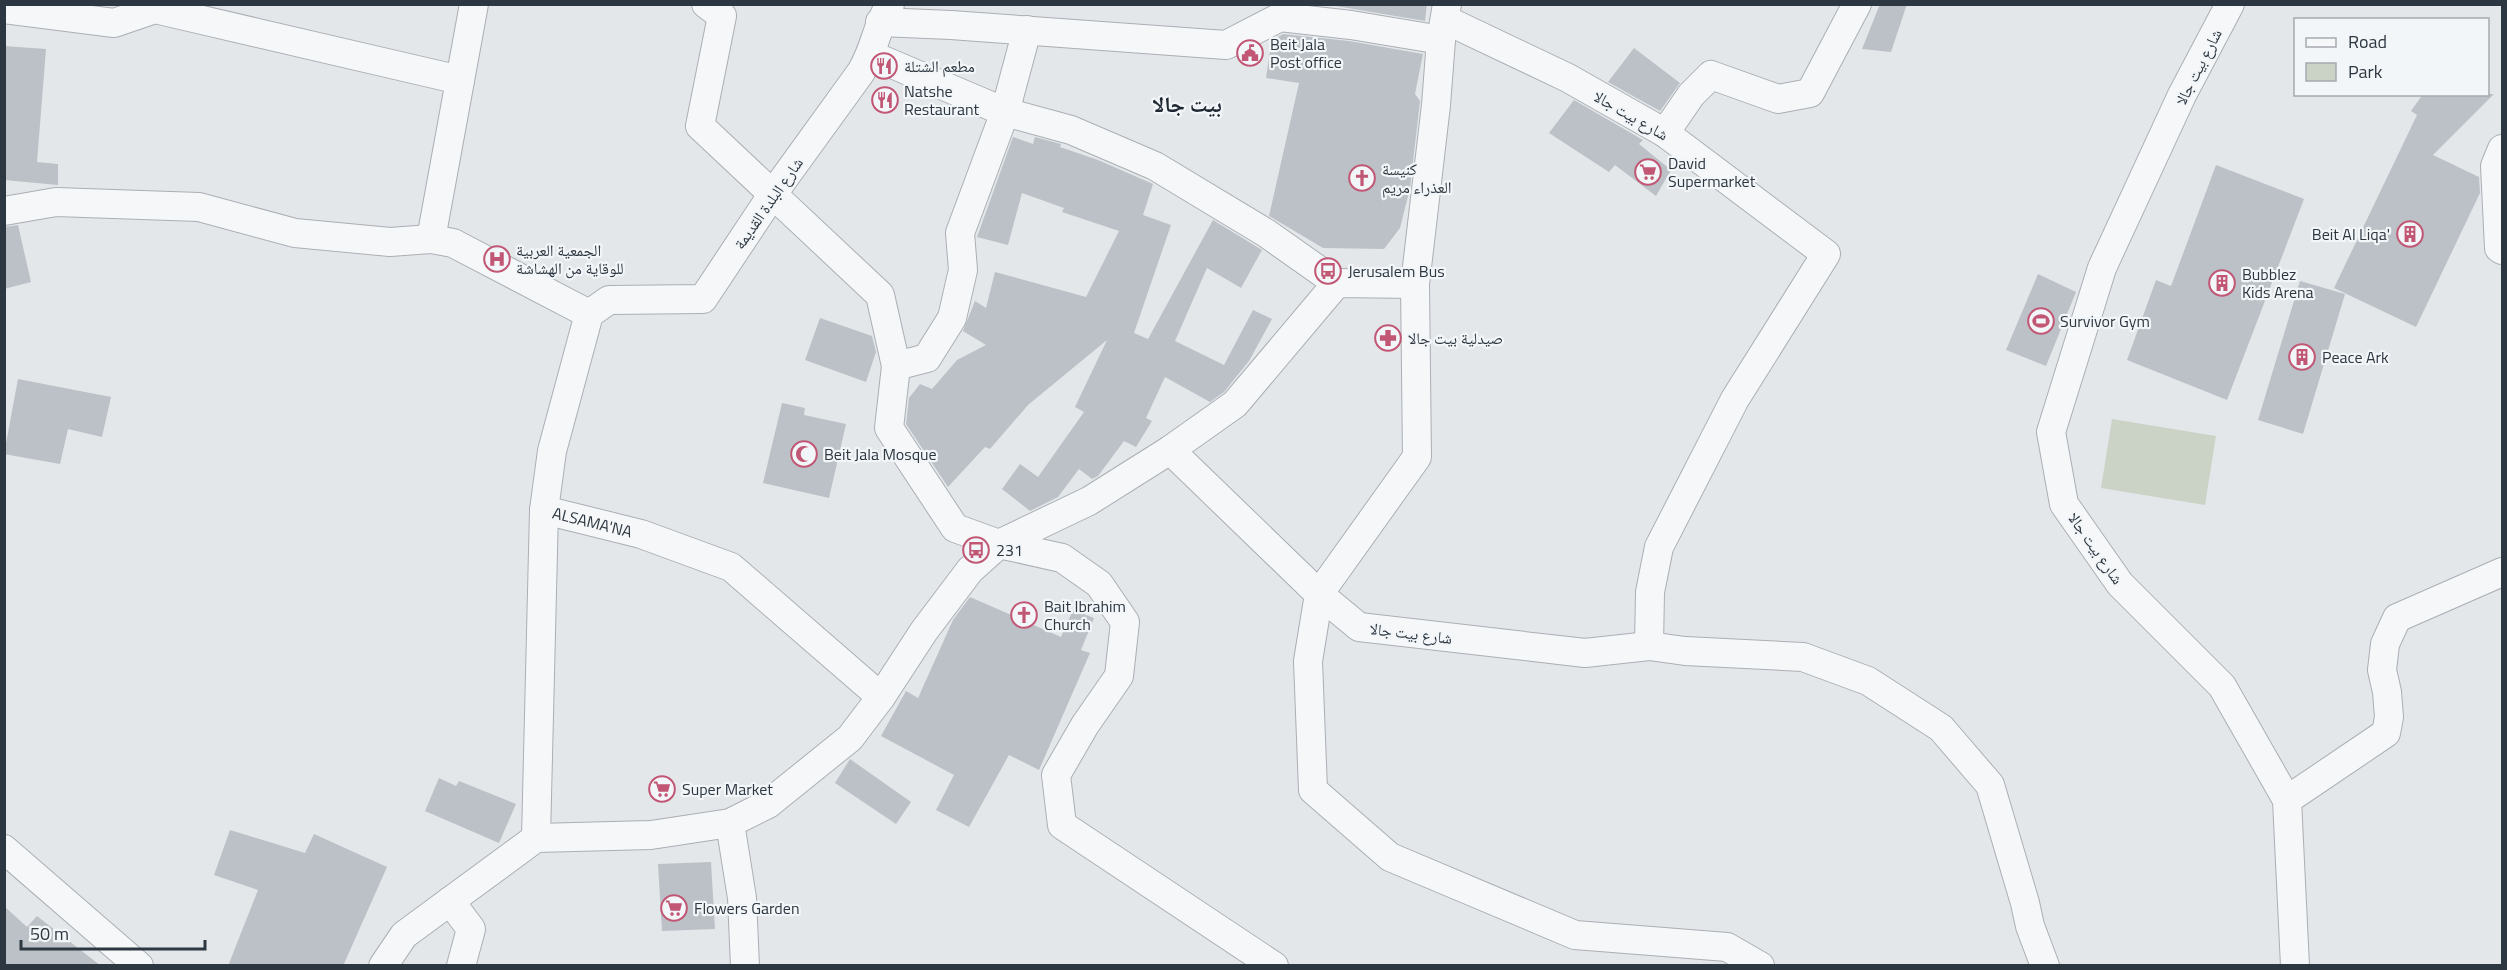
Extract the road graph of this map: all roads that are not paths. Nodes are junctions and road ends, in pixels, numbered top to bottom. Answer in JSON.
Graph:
{"nodes":[{"id":1,"x":474,"y":4,"type":"edge"},
{"id":2,"x":706,"y":4,"type":"edge"},
{"id":3,"x":1857,"y":4,"type":"edge"},
{"id":4,"x":2230,"y":4,"type":"edge"},
{"id":5,"x":4,"y":9,"type":"edge"},
{"id":6,"x":1287,"y":11,"type":"edge"},
{"id":7,"x":885,"y":13,"type":"edge"},
{"id":8,"x":1445,"y":22,"type":"edge"},
{"id":9,"x":1027,"y":30,"type":"junction"},
{"id":10,"x":871,"y":55,"type":"junction"},
{"id":11,"x":460,"y":80,"type":"junction"},
{"id":12,"x":1005,"y":112,"type":"junction"},
{"id":13,"x":1665,"y":133,"type":"junction"},
{"id":14,"x":2502,"y":149,"type":"edge"},
{"id":15,"x":772,"y":195,"type":"junction"},
{"id":16,"x":4,"y":212,"type":"edge"},
{"id":17,"x":431,"y":239,"type":"junction"},
{"id":18,"x":2502,"y":250,"type":"edge"},
{"id":19,"x":1337,"y":283,"type":"junction"},
{"id":20,"x":1415,"y":284,"type":"junction"},
{"id":21,"x":589,"y":314,"type":"junction"},
{"id":22,"x":896,"y":366,"type":"junction"},
{"id":23,"x":1170,"y":450,"type":"junction"},
{"id":24,"x":544,"y":510,"type":"junction"},
{"id":25,"x":999,"y":544,"type":"junction"},
{"id":26,"x":2502,"y":572,"type":"edge"},
{"id":27,"x":1319,"y":594,"type":"junction"},
{"id":28,"x":1649,"y":646,"type":"junction"},
{"id":29,"x":881,"y":697,"type":"junction"},
{"id":30,"x":2287,"y":800,"type":"junction"},
{"id":31,"x":730,"y":824,"type":"junction"},
{"id":32,"x":536,"y":838,"type":"junction"},
{"id":33,"x":4,"y":849,"type":"edge"},
{"id":34,"x":450,"y":902,"type":"junction"},
{"id":35,"x":139,"y":966,"type":"edge"},
{"id":36,"x":382,"y":966,"type":"edge"},
{"id":37,"x":461,"y":966,"type":"edge"},
{"id":38,"x":745,"y":966,"type":"edge"},
{"id":39,"x":1274,"y":966,"type":"edge"},
{"id":40,"x":1760,"y":966,"type":"edge"},
{"id":41,"x":2045,"y":966,"type":"edge"},
{"id":42,"x":2295,"y":966,"type":"edge"}],
"edges":[{"from":1,"to":11,"type":"street"},
{"from":2,"to":15,"type":"street"},
{"from":3,"to":13,"type":"street"},
{"from":4,"to":30,"type":"street","name":"شارع بيت جالا"},
{"from":5,"to":11,"type":"street"},
{"from":6,"to":8,"type":"street","name":"شارع بيت جالا"},
{"from":6,"to":9,"type":"street"},
{"from":7,"to":9,"type":"street"},
{"from":7,"to":10,"type":"street","name":"شارع البلدة القديمة"},
{"from":8,"to":13,"type":"street","name":"شارع بيت جالا"},
{"from":8,"to":20,"type":"street"},
{"from":9,"to":12,"type":"street"},
{"from":10,"to":12,"type":"street"},
{"from":10,"to":15,"type":"street","name":"شارع البلدة القديمة"},
{"from":11,"to":17,"type":"street"},
{"from":12,"to":19,"type":"street"},
{"from":12,"to":22,"type":"street"},
{"from":13,"to":28,"type":"street","name":"شارع بيت جالا"},
{"from":14,"to":18,"type":"street"},
{"from":15,"to":21,"type":"street","name":"شارع البلدة القديمة"},
{"from":15,"to":22,"type":"street"},
{"from":16,"to":17,"type":"street"},
{"from":17,"to":21,"type":"street"},
{"from":19,"to":20,"type":"street"},
{"from":19,"to":23,"type":"street"},
{"from":20,"to":27,"type":"street"},
{"from":21,"to":24,"type":"street"},
{"from":22,"to":25,"type":"street"},
{"from":23,"to":25,"type":"street"},
{"from":23,"to":27,"type":"street","name":"شارع بيت جالا"},
{"from":24,"to":29,"type":"street","name":"ALSAMA'NA"},
{"from":24,"to":32,"type":"street","name":"ALSAMA'NA"},
{"from":25,"to":29,"type":"street"},
{"from":25,"to":39,"type":"street"},
{"from":26,"to":30,"type":"street"},
{"from":27,"to":28,"type":"street","name":"شارع بيت جالا"},
{"from":27,"to":40,"type":"street"},
{"from":28,"to":41,"type":"street","name":"شارع بيت جالا"},
{"from":29,"to":31,"type":"street"},
{"from":30,"to":42,"type":"street","name":"شارع بيت جالا"},
{"from":31,"to":32,"type":"street"},
{"from":31,"to":38,"type":"street"},
{"from":32,"to":34,"type":"street"},
{"from":33,"to":35,"type":"street"},
{"from":34,"to":36,"type":"street"},
{"from":34,"to":37,"type":"street"}]}
